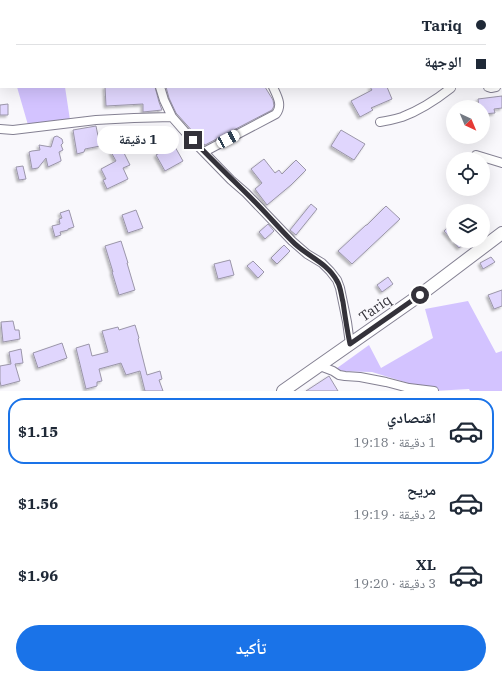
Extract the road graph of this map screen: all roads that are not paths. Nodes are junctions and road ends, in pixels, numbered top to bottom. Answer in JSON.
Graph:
{"nodes":[{"id":1,"x":160,"y":88,"type":"edge"},
{"id":2,"x":273,"y":88,"type":"edge"},
{"id":3,"x":450,"y":88,"type":"edge"},
{"id":4,"x":172,"y":117,"type":"junction"},
{"id":5,"x":380,"y":122,"type":"dead end"},
{"id":6,"x":0,"y":129,"type":"edge"},
{"id":7,"x":204,"y":152,"type":"junction"},
{"id":8,"x":490,"y":159,"type":"edge"},
{"id":9,"x":502,"y":163,"type":"edge"},
{"id":10,"x":502,"y":233,"type":"edge"},
{"id":11,"x":350,"y":344,"type":"junction"},
{"id":12,"x":320,"y":366,"type":"junction"},
{"id":13,"x":283,"y":391,"type":"edge"},
{"id":14,"x":434,"y":391,"type":"edge"}],
"edges":[{"from":1,"to":4,"type":"street"},
{"from":2,"to":7,"type":"street"},
{"from":3,"to":5,"type":"street"},
{"from":4,"to":6,"type":"street"},
{"from":4,"to":7,"type":"street"},
{"from":7,"to":11,"type":"street"},
{"from":8,"to":9,"type":"street"},
{"from":10,"to":11,"type":"main road","name":"Tariq"},
{"from":11,"to":12,"type":"main road","name":"Tariq"},
{"from":12,"to":13,"type":"main road","name":"Tariq"},
{"from":12,"to":14,"type":"street"}]}
